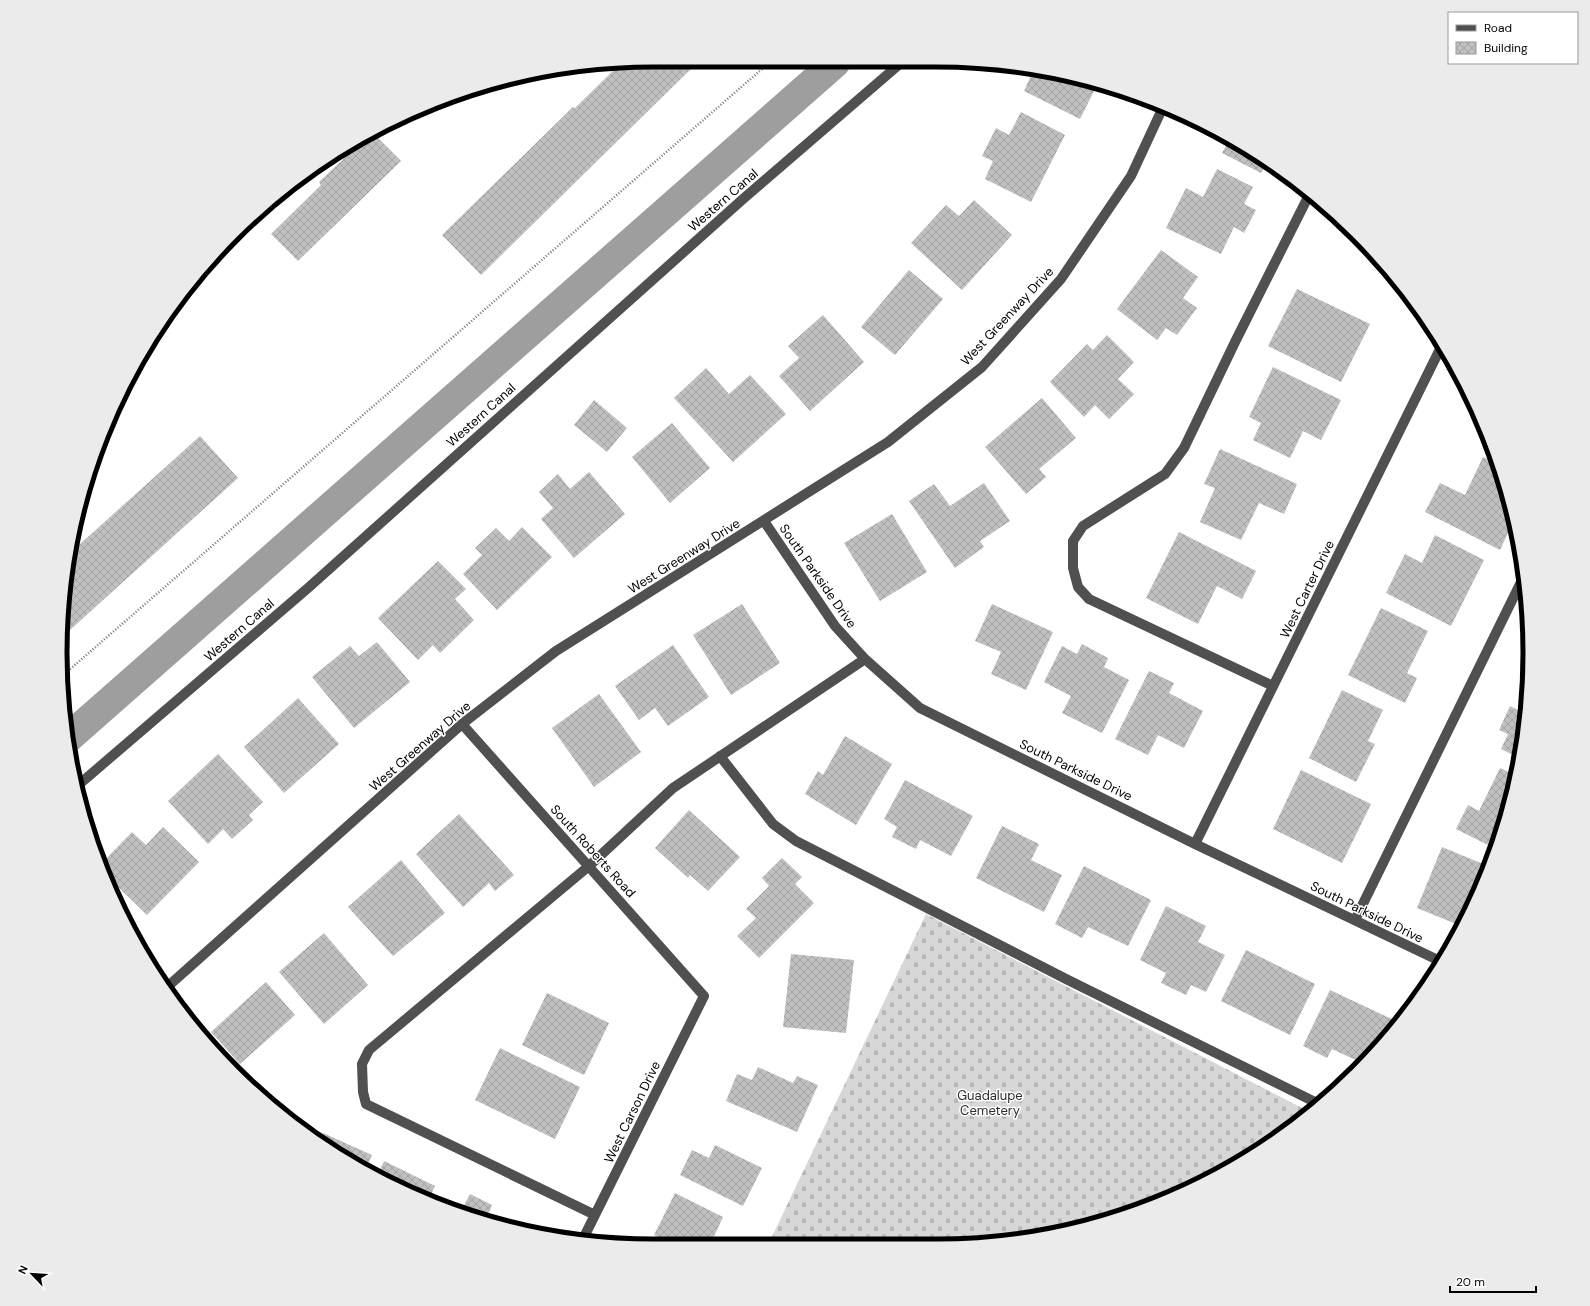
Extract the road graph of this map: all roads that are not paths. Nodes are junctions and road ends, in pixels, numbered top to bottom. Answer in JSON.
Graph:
{"nodes":[{"id":1,"x":896,"y":67,"type":"edge"},
{"id":2,"x":1161,"y":112,"type":"edge"},
{"id":3,"x":1307,"y":199,"type":"edge"},
{"id":4,"x":1439,"y":351,"type":"edge"},
{"id":5,"x":764,"y":522,"type":"junction"},
{"id":6,"x":1519,"y":586,"type":"edge"},
{"id":7,"x":865,"y":658,"type":"junction"},
{"id":8,"x":1273,"y":686,"type":"junction"},
{"id":9,"x":462,"y":724,"type":"junction"},
{"id":10,"x":720,"y":756,"type":"junction"},
{"id":11,"x":82,"y":782,"type":"edge"},
{"id":12,"x":1195,"y":844,"type":"junction"},
{"id":13,"x":589,"y":866,"type":"junction"},
{"id":14,"x":1355,"y":920,"type":"junction"},
{"id":15,"x":1436,"y":959,"type":"edge"},
{"id":16,"x":170,"y":985,"type":"edge"},
{"id":17,"x":704,"y":996,"type":"joint"},
{"id":18,"x":1314,"y":1101,"type":"edge"},
{"id":19,"x":594,"y":1215,"type":"junction"},
{"id":20,"x":585,"y":1235,"type":"edge"}],
"edges":[{"from":1,"to":11,"type":"street","name":"Western Canal"},
{"from":2,"to":5,"type":"street","name":"West Greenway Drive"},
{"from":3,"to":8,"type":"street"},
{"from":4,"to":8,"type":"street","name":"West Carter Drive"},
{"from":5,"to":7,"type":"street","name":"South Parkside Drive"},
{"from":5,"to":9,"type":"street","name":"West Greenway Drive"},
{"from":6,"to":14,"type":"street"},
{"from":7,"to":10,"type":"street"},
{"from":7,"to":12,"type":"street","name":"South Parkside Drive"},
{"from":8,"to":12,"type":"street","name":"West Carter Drive"},
{"from":9,"to":13,"type":"street","name":"South Roberts Road"},
{"from":9,"to":16,"type":"street","name":"West Greenway Drive"},
{"from":10,"to":13,"type":"street"},
{"from":10,"to":18,"type":"street"},
{"from":12,"to":14,"type":"street","name":"South Parkside Drive"},
{"from":13,"to":17,"type":"street","name":"South Roberts Road"},
{"from":13,"to":19,"type":"street"},
{"from":14,"to":15,"type":"street","name":"South Parkside Drive"},
{"from":17,"to":19,"type":"street","name":"West Carson Drive"},
{"from":19,"to":20,"type":"street","name":"West Carson Drive"}]}
